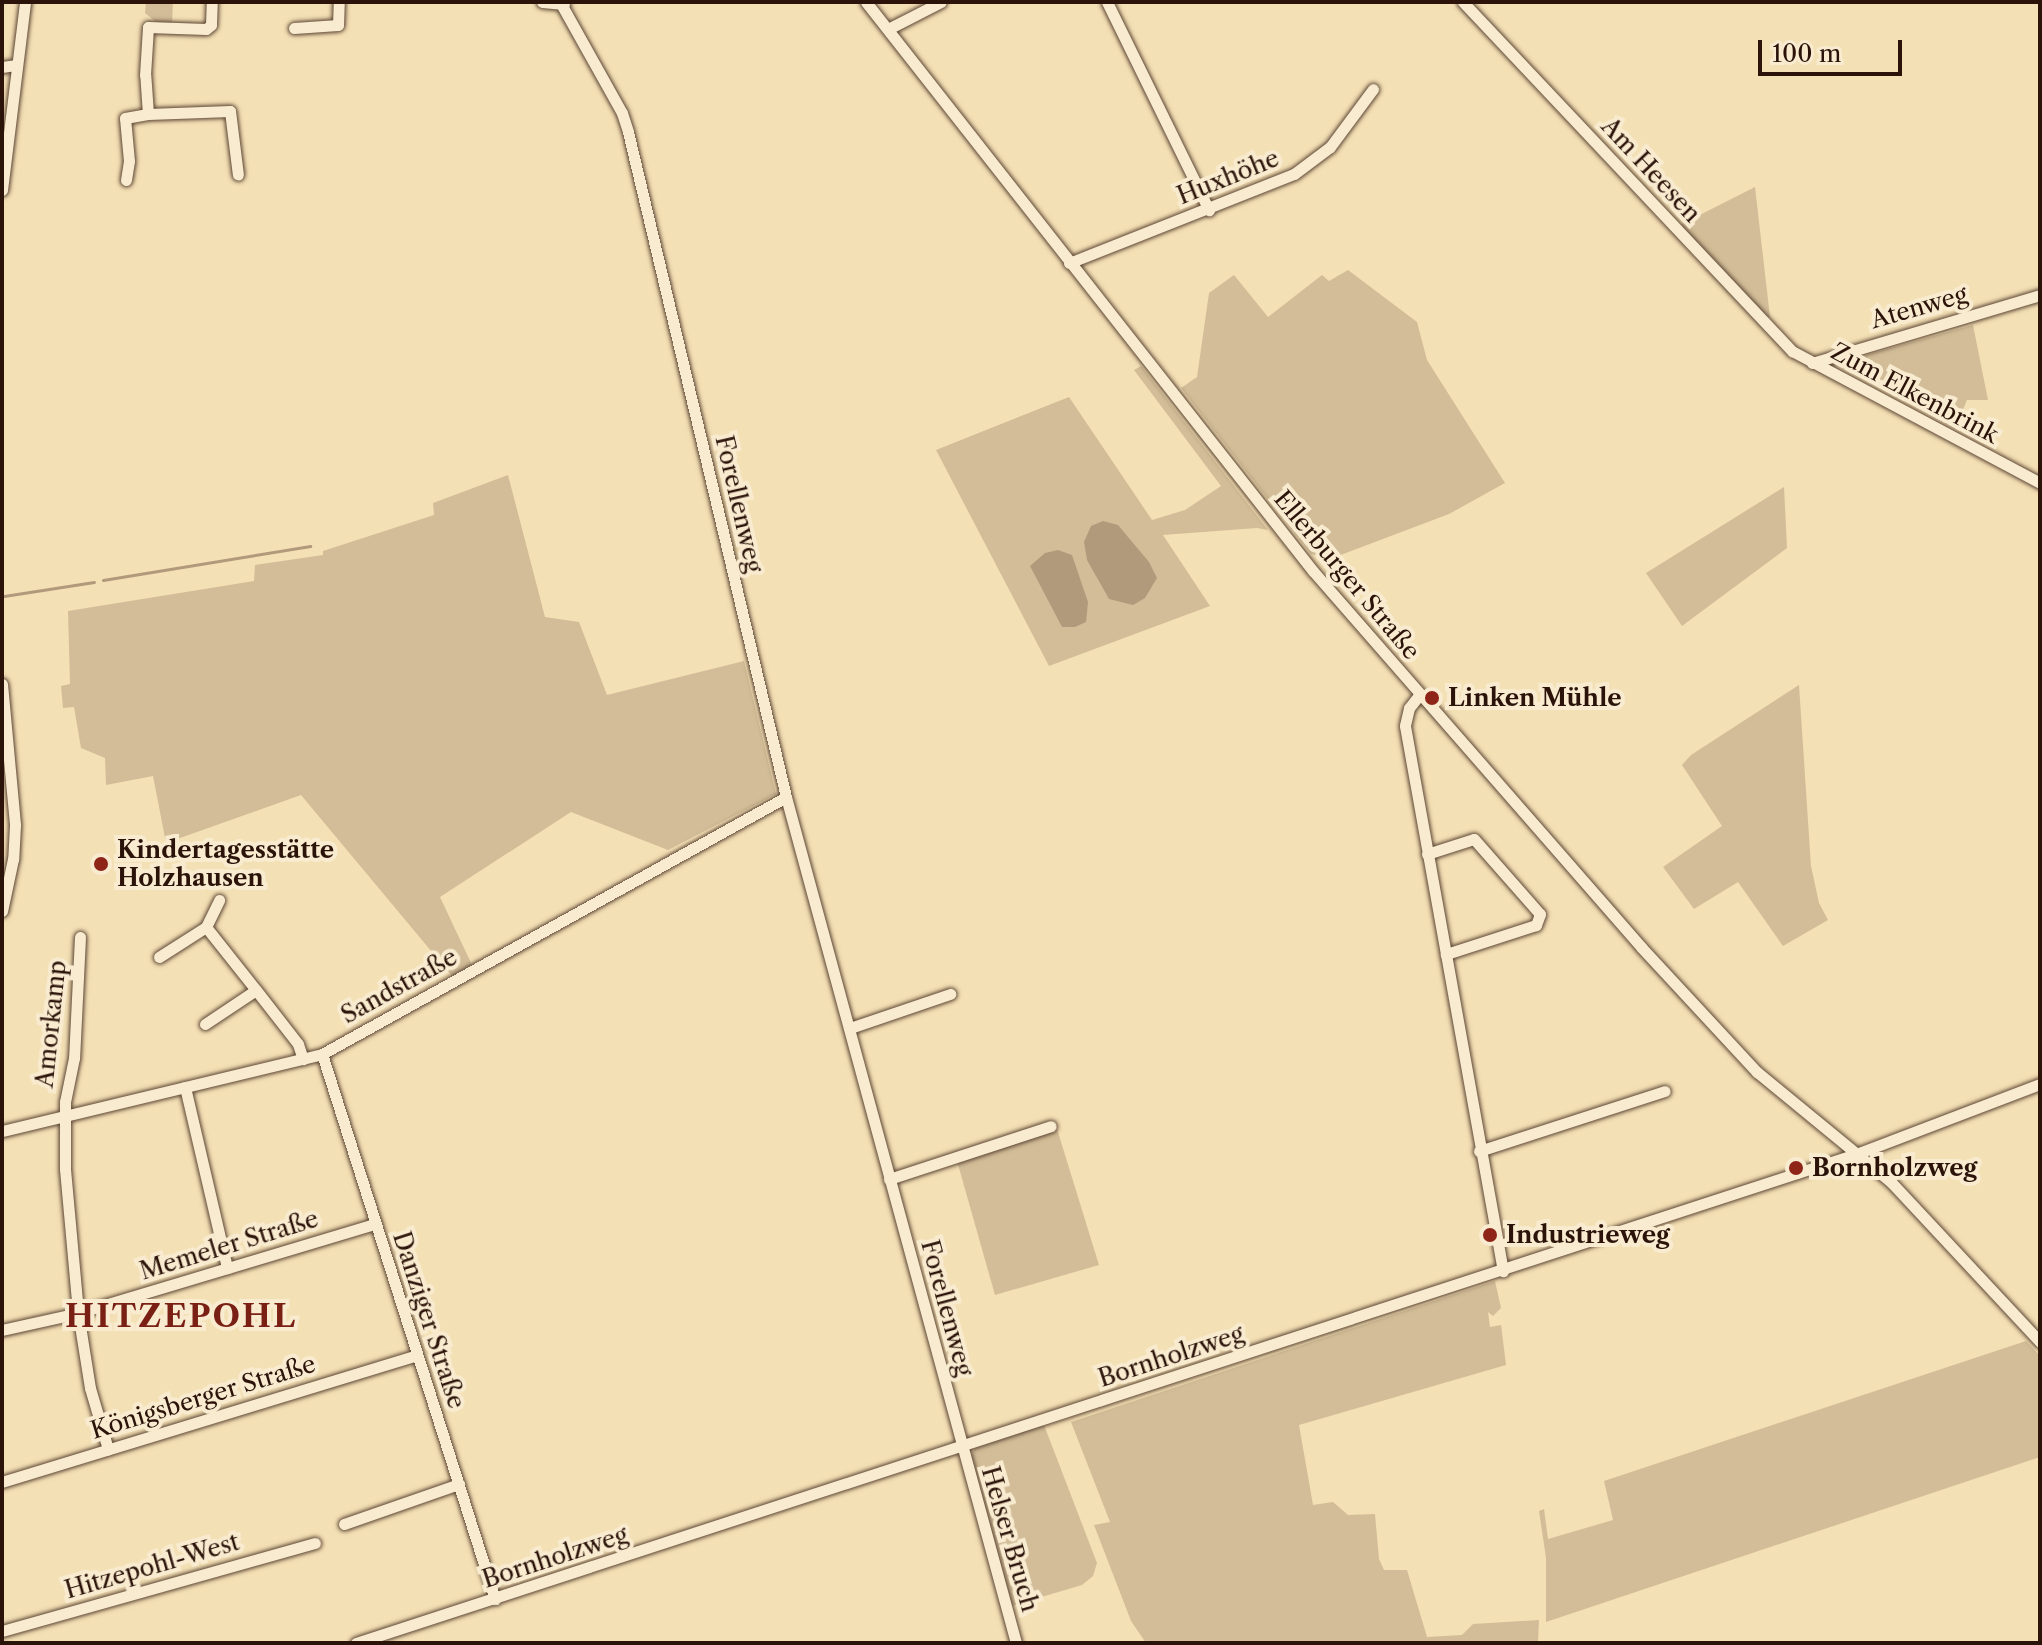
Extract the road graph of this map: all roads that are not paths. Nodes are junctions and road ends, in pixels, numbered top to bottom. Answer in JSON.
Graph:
{"nodes":[{"id":1,"x":25,"y":2,"type":"edge"},
{"id":2,"x":212,"y":2,"type":"edge"},
{"id":3,"x":339,"y":2,"type":"edge"},
{"id":4,"x":542,"y":2,"type":"edge"},
{"id":5,"x":866,"y":2,"type":"edge"},
{"id":6,"x":941,"y":2,"type":"edge"},
{"id":7,"x":1107,"y":2,"type":"edge"},
{"id":8,"x":1463,"y":2,"type":"edge"},
{"id":9,"x":563,"y":3,"type":"edge"},
{"id":10,"x":294,"y":28,"type":"dead end"},
{"id":11,"x":888,"y":29,"type":"junction"},
{"id":12,"x":17,"y":65,"type":"junction"},
{"id":13,"x":2,"y":67,"type":"edge"},
{"id":14,"x":1373,"y":89,"type":"dead end"},
{"id":15,"x":148,"y":114,"type":"junction"},
{"id":16,"x":238,"y":175,"type":"dead end"},
{"id":17,"x":126,"y":180,"type":"dead end"},
{"id":18,"x":2,"y":190,"type":"edge"},
{"id":19,"x":1209,"y":210,"type":"junction"},
{"id":20,"x":1069,"y":263,"type":"junction"},
{"id":21,"x":2040,"y":295,"type":"edge"},
{"id":22,"x":1812,"y":363,"type":"junction"},
{"id":23,"x":2040,"y":483,"type":"edge"},
{"id":24,"x":2,"y":684,"type":"edge"},
{"id":25,"x":1420,"y":694,"type":"junction"},
{"id":26,"x":786,"y":797,"type":"junction"},
{"id":27,"x":1427,"y":854,"type":"junction"},
{"id":28,"x":219,"y":900,"type":"dead end"},
{"id":29,"x":2,"y":911,"type":"edge"},
{"id":30,"x":206,"y":927,"type":"junction"},
{"id":31,"x":80,"y":937,"type":"dead end"},
{"id":32,"x":1446,"y":954,"type":"junction"},
{"id":33,"x":159,"y":957,"type":"dead end"},
{"id":34,"x":256,"y":990,"type":"junction"},
{"id":35,"x":950,"y":994,"type":"dead end"},
{"id":36,"x":205,"y":1024,"type":"dead end"},
{"id":37,"x":850,"y":1028,"type":"junction"},
{"id":38,"x":322,"y":1054,"type":"junction"},
{"id":39,"x":303,"y":1059,"type":"junction"},
{"id":40,"x":2040,"y":1084,"type":"edge"},
{"id":41,"x":185,"y":1087,"type":"junction"},
{"id":42,"x":1665,"y":1091,"type":"dead end"},
{"id":43,"x":64,"y":1116,"type":"junction"},
{"id":44,"x":1051,"y":1126,"type":"dead end"},
{"id":45,"x":2,"y":1131,"type":"edge"},
{"id":46,"x":1479,"y":1151,"type":"junction"},
{"id":47,"x":1859,"y":1153,"type":"junction"},
{"id":48,"x":889,"y":1179,"type":"junction"},
{"id":49,"x":375,"y":1224,"type":"junction"},
{"id":50,"x":227,"y":1268,"type":"junction"},
{"id":51,"x":1503,"y":1271,"type":"junction"},
{"id":52,"x":78,"y":1313,"type":"junction"},
{"id":53,"x":2,"y":1330,"type":"edge"},
{"id":54,"x":2040,"y":1342,"type":"edge"},
{"id":55,"x":417,"y":1355,"type":"junction"},
{"id":56,"x":962,"y":1448,"type":"junction"},
{"id":57,"x":108,"y":1449,"type":"junction"},
{"id":58,"x":2,"y":1482,"type":"edge"},
{"id":59,"x":459,"y":1484,"type":"junction"},
{"id":60,"x":344,"y":1524,"type":"dead end"},
{"id":61,"x":315,"y":1543,"type":"dead end"},
{"id":62,"x":495,"y":1599,"type":"junction"},
{"id":63,"x":2,"y":1631,"type":"edge"},
{"id":64,"x":356,"y":1643,"type":"edge"},
{"id":65,"x":1016,"y":1643,"type":"edge"}],
"edges":[{"from":1,"to":12,"type":"street"},
{"from":2,"to":15,"type":"street"},
{"from":3,"to":10,"type":"street"},
{"from":4,"to":9,"type":"street"},
{"from":5,"to":11,"type":"street","name":"Ellerburger Straße"},
{"from":6,"to":11,"type":"street"},
{"from":7,"to":19,"type":"street"},
{"from":8,"to":22,"type":"street","name":"Am Heesen"},
{"from":9,"to":26,"type":"street","name":"Forellenweg"},
{"from":11,"to":20,"type":"street","name":"Ellerburger Straße"},
{"from":12,"to":13,"type":"street"},
{"from":12,"to":18,"type":"street"},
{"from":14,"to":19,"type":"street","name":"Huxhöhe"},
{"from":15,"to":16,"type":"street"},
{"from":15,"to":17,"type":"street"},
{"from":19,"to":20,"type":"street","name":"Huxhöhe"},
{"from":20,"to":25,"type":"street","name":"Ellerburger Straße"},
{"from":21,"to":22,"type":"street","name":"Atenweg"},
{"from":22,"to":23,"type":"street","name":"Zum Elkenbrink"},
{"from":24,"to":29,"type":"street"},
{"from":25,"to":27,"type":"street"},
{"from":25,"to":47,"type":"street","name":"Ellerburger Straße"},
{"from":26,"to":37,"type":"street","name":"Forellenweg"},
{"from":26,"to":38,"type":"street","name":"Sandstraße"},
{"from":27,"to":32,"type":"street"},
{"from":27,"to":32,"type":"street"},
{"from":28,"to":30,"type":"street"},
{"from":30,"to":33,"type":"street"},
{"from":30,"to":34,"type":"street"},
{"from":31,"to":43,"type":"street","name":"Amorkamp"},
{"from":32,"to":46,"type":"street"},
{"from":34,"to":36,"type":"street"},
{"from":34,"to":39,"type":"street"},
{"from":35,"to":37,"type":"street"},
{"from":37,"to":48,"type":"street","name":"Forellenweg"},
{"from":38,"to":39,"type":"street","name":"Sandstraße"},
{"from":38,"to":49,"type":"street","name":"Danziger Straße"},
{"from":39,"to":41,"type":"street","name":"Sandstraße"},
{"from":40,"to":47,"type":"street","name":"Bornholzweg"},
{"from":41,"to":43,"type":"street","name":"Sandstraße"},
{"from":41,"to":50,"type":"street"},
{"from":42,"to":46,"type":"street"},
{"from":43,"to":45,"type":"street","name":"Sandstraße"},
{"from":43,"to":52,"type":"street","name":"Amorkamp"},
{"from":44,"to":48,"type":"street"},
{"from":46,"to":51,"type":"street"},
{"from":47,"to":51,"type":"street","name":"Bornholzweg"},
{"from":47,"to":54,"type":"street","name":"Ellerburger Straße"},
{"from":48,"to":56,"type":"street","name":"Forellenweg"},
{"from":49,"to":50,"type":"street","name":"Memeler Straße"},
{"from":49,"to":55,"type":"street","name":"Danziger Straße"},
{"from":50,"to":52,"type":"street","name":"Memeler Straße"},
{"from":51,"to":56,"type":"street","name":"Bornholzweg"},
{"from":52,"to":53,"type":"street","name":"Memeler Straße"},
{"from":52,"to":57,"type":"street","name":"Amorkamp"},
{"from":55,"to":57,"type":"street","name":"Königsberger Straße"},
{"from":55,"to":59,"type":"street","name":"Danziger Straße"},
{"from":56,"to":62,"type":"street","name":"Bornholzweg"},
{"from":56,"to":65,"type":"street","name":"Helser Bruch"},
{"from":57,"to":58,"type":"street","name":"Königsberger Straße"},
{"from":59,"to":60,"type":"street"},
{"from":59,"to":62,"type":"street","name":"Danziger Straße"},
{"from":61,"to":63,"type":"street","name":"Hitzepohl-West"},
{"from":62,"to":64,"type":"street","name":"Bornholzweg"}]}
